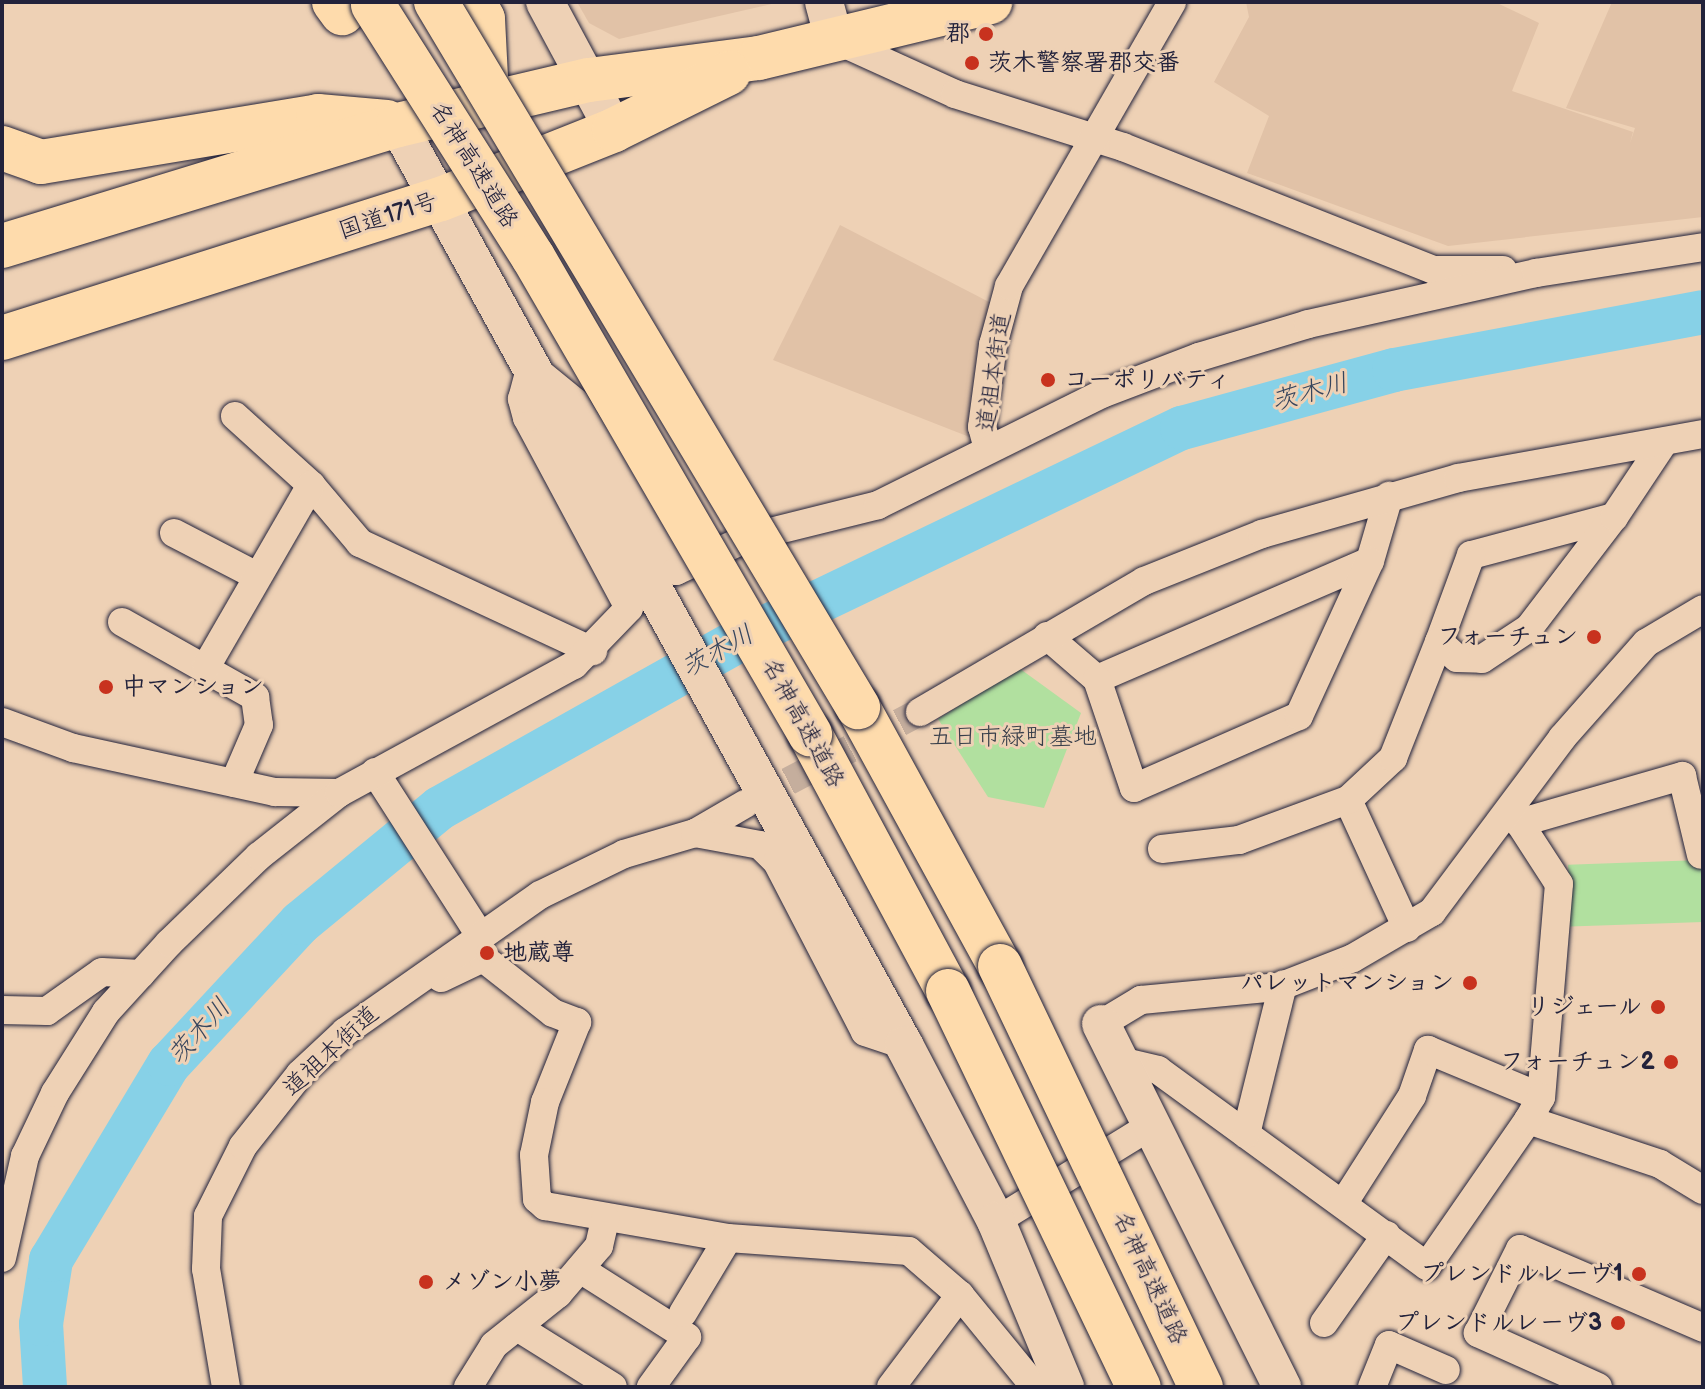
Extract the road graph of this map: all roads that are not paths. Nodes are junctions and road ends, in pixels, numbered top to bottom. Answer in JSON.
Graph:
{"nodes":[{"id":1,"x":436,"y":2,"type":"edge"},
{"id":2,"x":474,"y":2,"type":"edge"},
{"id":3,"x":545,"y":2,"type":"edge"},
{"id":4,"x":990,"y":2,"type":"edge"},
{"id":5,"x":1172,"y":2,"type":"edge"},
{"id":6,"x":355,"y":5,"type":"edge"},
{"id":7,"x":829,"y":20,"type":"edge"},
{"id":8,"x":759,"y":58,"type":"junction"},
{"id":9,"x":486,"y":78,"type":"junction"},
{"id":10,"x":589,"y":80,"type":"junction"},
{"id":11,"x":398,"y":125,"type":"junction"},
{"id":12,"x":614,"y":130,"type":"junction"},
{"id":13,"x":1098,"y":141,"type":"junction"},
{"id":14,"x":2,"y":148,"type":"edge"},
{"id":15,"x":441,"y":199,"type":"junction"},
{"id":16,"x":11,"y":236,"type":"edge"},
{"id":17,"x":1703,"y":247,"type":"edge"},
{"id":18,"x":1536,"y":273,"type":"junction"},
{"id":19,"x":2,"y":338,"type":"edge"},
{"id":20,"x":235,"y":416,"type":"dead end"},
{"id":21,"x":1703,"y":434,"type":"edge"},
{"id":22,"x":1664,"y":442,"type":"junction"},
{"id":23,"x":988,"y":449,"type":"junction"},
{"id":24,"x":311,"y":485,"type":"junction"},
{"id":25,"x":1389,"y":496,"type":"junction"},
{"id":26,"x":1614,"y":517,"type":"junction"},
{"id":27,"x":174,"y":533,"type":"dead end"},
{"id":28,"x":1370,"y":561,"type":"junction"},
{"id":29,"x":255,"y":575,"type":"junction"},
{"id":30,"x":655,"y":593,"type":"junction"},
{"id":31,"x":1703,"y":609,"type":"edge"},
{"id":32,"x":122,"y":622,"type":"dead end"},
{"id":33,"x":1047,"y":636,"type":"junction"},
{"id":34,"x":1439,"y":642,"type":"junction"},
{"id":35,"x":593,"y":651,"type":"junction"},
{"id":36,"x":206,"y":667,"type":"junction"},
{"id":37,"x":1097,"y":679,"type":"junction"},
{"id":38,"x":920,"y":712,"type":"tunnel mouth"},
{"id":39,"x":2,"y":722,"type":"edge"},
{"id":40,"x":378,"y":778,"type":"junction"},
{"id":41,"x":234,"y":783,"type":"junction"},
{"id":42,"x":750,"y":788,"type":"junction"},
{"id":43,"x":339,"y":793,"type":"junction"},
{"id":44,"x":1348,"y":800,"type":"junction"},
{"id":45,"x":1696,"y":806,"type":"edge"},
{"id":46,"x":1515,"y":816,"type":"junction"},
{"id":47,"x":695,"y":833,"type":"junction"},
{"id":48,"x":1162,"y":849,"type":"dead end"},
{"id":49,"x":1701,"y":855,"type":"dead end"},
{"id":50,"x":1407,"y":928,"type":"junction"},
{"id":51,"x":476,"y":930,"type":"junction"},
{"id":52,"x":141,"y":974,"type":"junction"},
{"id":53,"x":1283,"y":985,"type":"junction"},
{"id":54,"x":2,"y":1010,"type":"edge"},
{"id":55,"x":1101,"y":1024,"type":"joint"},
{"id":56,"x":345,"y":1032,"type":"junction"},
{"id":57,"x":904,"y":1045,"type":"junction"},
{"id":58,"x":1124,"y":1062,"type":"junction"},
{"id":59,"x":1534,"y":1108,"type":"junction"},
{"id":60,"x":1152,"y":1125,"type":"junction"},
{"id":61,"x":1246,"y":1134,"type":"junction"},
{"id":62,"x":1703,"y":1190,"type":"edge"},
{"id":63,"x":1343,"y":1204,"type":"junction"},
{"id":64,"x":605,"y":1219,"type":"junction"},
{"id":65,"x":996,"y":1221,"type":"junction"},
{"id":66,"x":1386,"y":1235,"type":"junction"},
{"id":67,"x":728,"y":1238,"type":"junction"},
{"id":68,"x":2,"y":1258,"type":"edge"},
{"id":69,"x":580,"y":1269,"type":"junction"},
{"id":70,"x":960,"y":1295,"type":"junction"},
{"id":71,"x":683,"y":1313,"type":"dead end"},
{"id":72,"x":1324,"y":1323,"type":"dead end"},
{"id":73,"x":517,"y":1327,"type":"junction"},
{"id":74,"x":1703,"y":1328,"type":"edge"},
{"id":75,"x":1446,"y":1370,"type":"dead end"},
{"id":76,"x":226,"y":1387,"type":"edge"},
{"id":77,"x":468,"y":1387,"type":"edge"},
{"id":78,"x":613,"y":1387,"type":"edge"},
{"id":79,"x":651,"y":1387,"type":"edge"},
{"id":80,"x":891,"y":1387,"type":"edge"},
{"id":81,"x":1035,"y":1387,"type":"edge"},
{"id":82,"x":1065,"y":1387,"type":"edge"},
{"id":83,"x":1139,"y":1387,"type":"edge"},
{"id":84,"x":1201,"y":1387,"type":"edge"},
{"id":85,"x":1281,"y":1387,"type":"edge"},
{"id":86,"x":1372,"y":1387,"type":"edge"},
{"id":87,"x":1598,"y":1387,"type":"edge"}],
"edges":[{"from":1,"to":9,"type":"highway","name":"名神高速道路","bridge":true},
{"from":2,"to":9,"type":"highway"},
{"from":3,"to":10,"type":"street"},
{"from":4,"to":7,"type":"highway","name":"国道171号"},
{"from":5,"to":13,"type":"street","name":"道祖本街道"},
{"from":6,"to":83,"type":"highway","name":"名神高速道路","bridge":true},
{"from":7,"to":8,"type":"highway","name":"国道171号"},
{"from":7,"to":13,"type":"street"},
{"from":8,"to":10,"type":"highway","name":"国道171号"},
{"from":8,"to":12,"type":"highway","name":"国道171号"},
{"from":9,"to":84,"type":"highway","name":"名神高速道路","bridge":true},
{"from":10,"to":11,"type":"highway","name":"国道171号"},
{"from":10,"to":12,"type":"street"},
{"from":11,"to":14,"type":"highway"},
{"from":11,"to":15,"type":"street"},
{"from":11,"to":16,"type":"highway","name":"国道171号"},
{"from":12,"to":15,"type":"highway","name":"国道171号"},
{"from":13,"to":18,"type":"street"},
{"from":13,"to":23,"type":"street","name":"道祖本街道"},
{"from":15,"to":19,"type":"highway","name":"国道171号"},
{"from":15,"to":30,"type":"street"},
{"from":17,"to":18,"type":"street"},
{"from":18,"to":23,"type":"street"},
{"from":20,"to":24,"type":"street"},
{"from":21,"to":22,"type":"street"},
{"from":22,"to":25,"type":"street"},
{"from":22,"to":26,"type":"street"},
{"from":23,"to":30,"type":"street","name":"道祖本街道"},
{"from":24,"to":29,"type":"street"},
{"from":24,"to":35,"type":"street"},
{"from":25,"to":28,"type":"street"},
{"from":25,"to":33,"type":"street"},
{"from":26,"to":34,"type":"street"},
{"from":26,"to":34,"type":"street"},
{"from":27,"to":29,"type":"street"},
{"from":28,"to":37,"type":"street"},
{"from":28,"to":37,"type":"street"},
{"from":29,"to":36,"type":"street"},
{"from":30,"to":35,"type":"street","name":"道祖本街道"},
{"from":30,"to":42,"type":"street"},
{"from":31,"to":46,"type":"street"},
{"from":32,"to":36,"type":"street"},
{"from":33,"to":37,"type":"street"},
{"from":33,"to":38,"type":"street"},
{"from":34,"to":44,"type":"street"},
{"from":35,"to":40,"type":"street","name":"道祖本街道"},
{"from":36,"to":41,"type":"street"},
{"from":39,"to":41,"type":"street"},
{"from":40,"to":43,"type":"street","name":"道祖本街道"},
{"from":40,"to":51,"type":"street"},
{"from":41,"to":43,"type":"street"},
{"from":42,"to":47,"type":"street"},
{"from":42,"to":57,"type":"street"},
{"from":43,"to":52,"type":"street","name":"道祖本街道"},
{"from":44,"to":48,"type":"street"},
{"from":44,"to":50,"type":"street"},
{"from":45,"to":46,"type":"street"},
{"from":45,"to":49,"type":"street"},
{"from":46,"to":50,"type":"street"},
{"from":46,"to":59,"type":"street"},
{"from":47,"to":51,"type":"street","name":"道祖本街道"},
{"from":47,"to":57,"type":"street"},
{"from":50,"to":53,"type":"street"},
{"from":51,"to":56,"type":"street","name":"道祖本街道"},
{"from":52,"to":54,"type":"street"},
{"from":52,"to":68,"type":"street","name":"道祖本街道"},
{"from":53,"to":55,"type":"street"},
{"from":53,"to":61,"type":"street"},
{"from":55,"to":58,"type":"street"},
{"from":56,"to":64,"type":"street"},
{"from":56,"to":76,"type":"street","name":"道祖本街道"},
{"from":57,"to":65,"type":"street"},
{"from":58,"to":60,"type":"street"},
{"from":58,"to":61,"type":"street"},
{"from":59,"to":62,"type":"street"},
{"from":59,"to":63,"type":"street"},
{"from":59,"to":66,"type":"street"},
{"from":60,"to":65,"type":"street"},
{"from":60,"to":85,"type":"street"},
{"from":61,"to":63,"type":"street"},
{"from":63,"to":66,"type":"street"},
{"from":64,"to":67,"type":"street"},
{"from":64,"to":69,"type":"street"},
{"from":65,"to":82,"type":"street"},
{"from":66,"to":72,"type":"street"},
{"from":67,"to":70,"type":"street"},
{"from":67,"to":71,"type":"street"},
{"from":69,"to":73,"type":"street"},
{"from":69,"to":79,"type":"street"},
{"from":70,"to":80,"type":"street"},
{"from":70,"to":81,"type":"street"},
{"from":73,"to":77,"type":"street"},
{"from":73,"to":78,"type":"street"},
{"from":74,"to":87,"type":"street"},
{"from":75,"to":86,"type":"street"}]}
